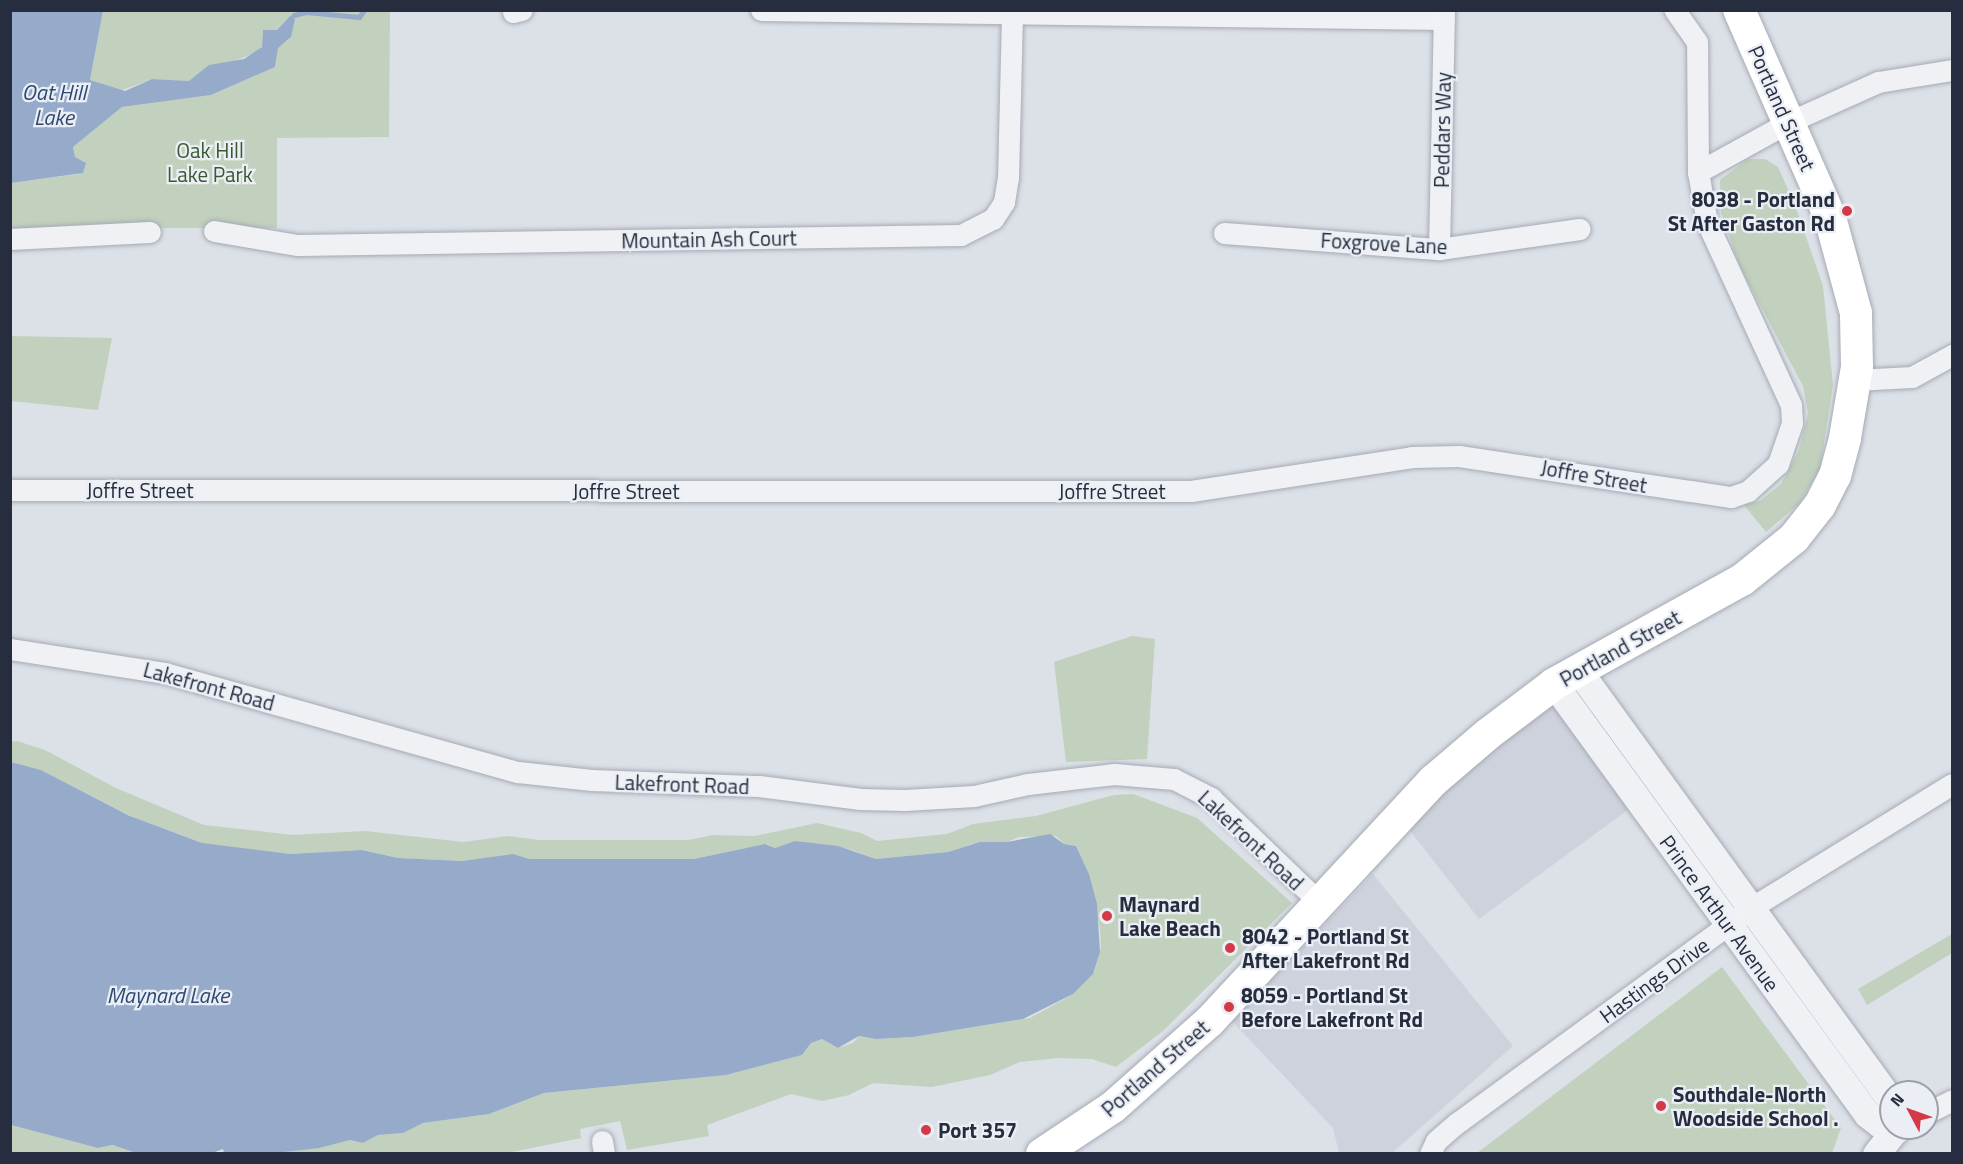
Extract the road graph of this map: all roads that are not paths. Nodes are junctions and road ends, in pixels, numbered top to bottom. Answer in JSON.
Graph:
{"nodes":[{"id":1,"x":761,"y":10,"type":"edge"},
{"id":2,"x":1674,"y":10,"type":"edge"},
{"id":3,"x":1739,"y":10,"type":"edge"},
{"id":4,"x":1012,"y":15,"type":"junction"},
{"id":5,"x":1444,"y":15,"type":"edge"},
{"id":6,"x":1953,"y":70,"type":"edge"},
{"id":7,"x":1789,"y":122,"type":"junction"},
{"id":8,"x":1698,"y":172,"type":"junction"},
{"id":9,"x":1580,"y":230,"type":"dead end"},
{"id":10,"x":214,"y":231,"type":"dead end"},
{"id":11,"x":150,"y":232,"type":"dead end"},
{"id":12,"x":1224,"y":233,"type":"dead end"},
{"id":13,"x":10,"y":239,"type":"edge"},
{"id":14,"x":1439,"y":249,"type":"junction"},
{"id":15,"x":1953,"y":355,"type":"edge"},
{"id":16,"x":1855,"y":380,"type":"junction"},
{"id":17,"x":10,"y":490,"type":"edge"},
{"id":18,"x":10,"y":649,"type":"edge"},
{"id":19,"x":1566,"y":677,"type":"junction"},
{"id":20,"x":1953,"y":784,"type":"edge"},
{"id":21,"x":1320,"y":903,"type":"junction"},
{"id":22,"x":1739,"y":918,"type":"junction"},
{"id":23,"x":1879,"y":1087,"type":"edge"},
{"id":24,"x":1953,"y":1100,"type":"edge"},
{"id":25,"x":1939,"y":1107,"type":"edge"},
{"id":26,"x":1879,"y":1120,"type":"edge"},
{"id":27,"x":1888,"y":1140,"type":"edge"},
{"id":28,"x":1042,"y":1154,"type":"edge"},
{"id":29,"x":1430,"y":1154,"type":"edge"},
{"id":30,"x":1876,"y":1154,"type":"edge"}],
"edges":[{"from":1,"to":4,"type":"street"},
{"from":2,"to":8,"type":"street","name":"Joffre Street"},
{"from":3,"to":7,"type":"main road","name":"Portland Street"},
{"from":4,"to":5,"type":"street"},
{"from":4,"to":10,"type":"street","name":"Mountain Ash Court"},
{"from":5,"to":14,"type":"street","name":"Peddars Way"},
{"from":6,"to":7,"type":"street"},
{"from":7,"to":8,"type":"street"},
{"from":7,"to":16,"type":"main road","name":"Portland Street"},
{"from":8,"to":17,"type":"street","name":"Joffre Street"},
{"from":9,"to":14,"type":"street","name":"Foxgrove Lane"},
{"from":11,"to":13,"type":"street"},
{"from":12,"to":14,"type":"street","name":"Foxgrove Lane"},
{"from":15,"to":16,"type":"street"},
{"from":16,"to":19,"type":"main road","name":"Portland Street"},
{"from":18,"to":21,"type":"street","name":"Lakefront Road"},
{"from":19,"to":21,"type":"main road","name":"Portland Street"},
{"from":19,"to":22,"type":"street","name":"Prince Arthur Avenue"},
{"from":20,"to":22,"type":"street","name":"Hastings Drive"},
{"from":21,"to":28,"type":"main road","name":"Portland Street"},
{"from":22,"to":23,"type":"street","name":"Prince Arthur Avenue"},
{"from":22,"to":26,"type":"street","name":"Prince Arthur Avenue"},
{"from":22,"to":29,"type":"street","name":"Hastings Drive"},
{"from":24,"to":25,"type":"street"},
{"from":27,"to":30,"type":"street","name":"Prince Arthur Avenue"}]}
